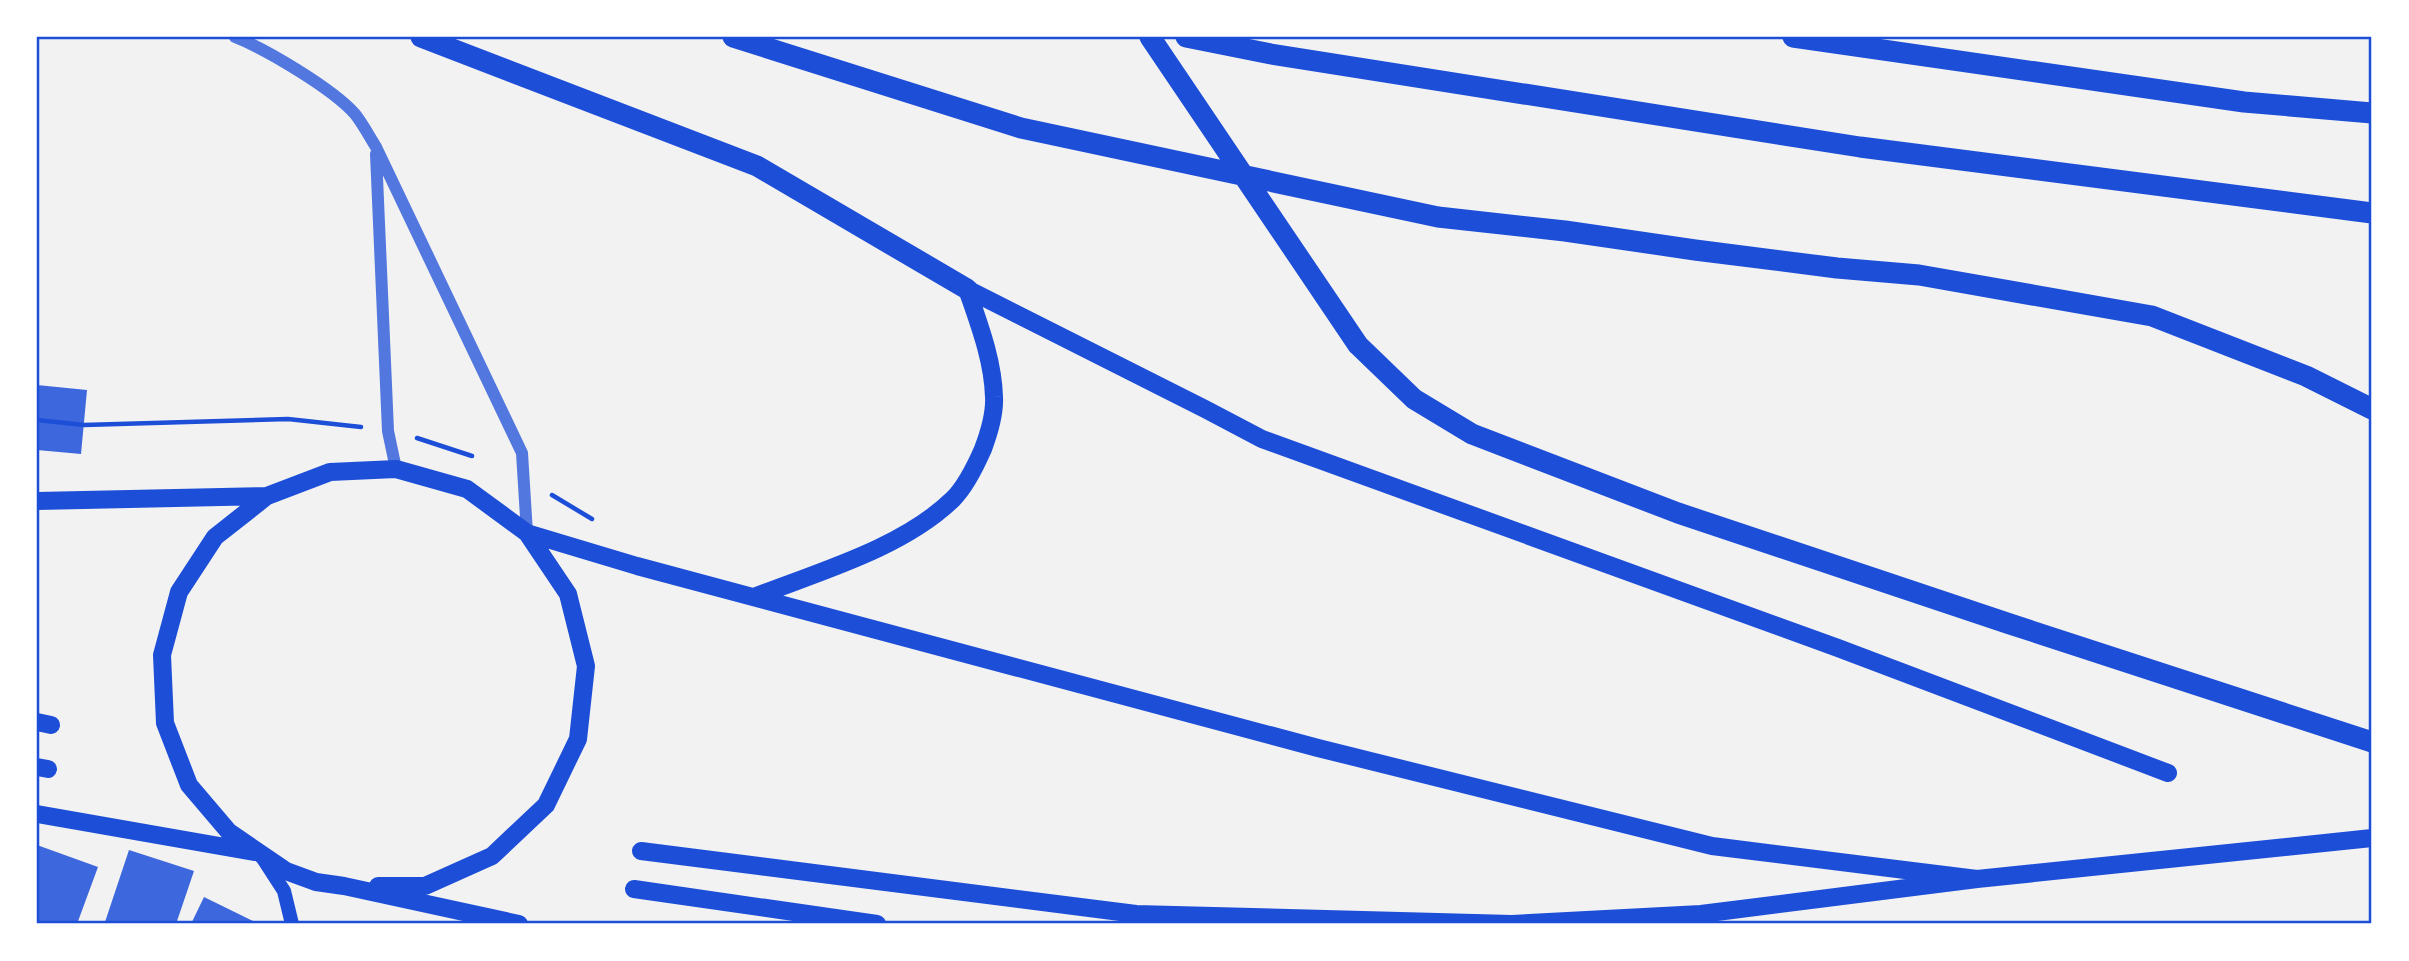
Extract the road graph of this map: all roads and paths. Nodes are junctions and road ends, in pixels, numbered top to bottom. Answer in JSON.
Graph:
{"nodes":[{"id":1,"x":235,"y":37,"type":"edge"},
{"id":2,"x":421,"y":37,"type":"edge"},
{"id":3,"x":733,"y":37,"type":"edge"},
{"id":4,"x":1150,"y":37,"type":"edge"},
{"id":5,"x":1186,"y":37,"type":"edge"},
{"id":6,"x":1793,"y":37,"type":"edge"},
{"id":7,"x":2372,"y":113,"type":"edge"},
{"id":8,"x":376,"y":147,"type":"junction"},
{"id":9,"x":2372,"y":213,"type":"edge"},
{"id":10,"x":967,"y":289,"type":"junction"},
{"id":11,"x":2372,"y":409,"type":"edge"},
{"id":12,"x":37,"y":420,"type":"edge"},
{"id":13,"x":84,"y":425,"type":"dead end"},
{"id":14,"x":396,"y":469,"type":"junction"},
{"id":15,"x":267,"y":496,"type":"junction"},
{"id":16,"x":37,"y":501,"type":"edge"},
{"id":17,"x":527,"y":533,"type":"junction"},
{"id":18,"x":754,"y":597,"type":"junction"},
{"id":19,"x":2372,"y":741,"type":"edge"},
{"id":20,"x":2168,"y":773,"type":"dead end"},
{"id":21,"x":37,"y":814,"type":"edge"},
{"id":22,"x":2372,"y":838,"type":"edge"},
{"id":23,"x":640,"y":851,"type":"dead end"},
{"id":24,"x":260,"y":853,"type":"junction"},
{"id":25,"x":1977,"y":879,"type":"junction"},
{"id":26,"x":344,"y":886,"type":"junction"},
{"id":27,"x":634,"y":890,"type":"dead end"},
{"id":28,"x":292,"y":924,"type":"edge"},
{"id":29,"x":519,"y":924,"type":"edge"},
{"id":30,"x":877,"y":924,"type":"edge"}],
"edges":[{"from":1,"to":8,"type":"street"},
{"from":2,"to":10,"type":"highway"},
{"from":3,"to":11,"type":"highway"},
{"from":4,"to":19,"type":"highway"},
{"from":5,"to":9,"type":"highway"},
{"from":6,"to":7,"type":"highway"},
{"from":8,"to":14,"type":"street"},
{"from":8,"to":17,"type":"street"},
{"from":10,"to":18,"type":"main road"},
{"from":10,"to":20,"type":"main road"},
{"from":12,"to":13,"type":"path"},
{"from":14,"to":15,"type":"main road"},
{"from":14,"to":17,"type":"main road"},
{"from":15,"to":16,"type":"main road"},
{"from":15,"to":24,"type":"main road"},
{"from":17,"to":18,"type":"main road"},
{"from":17,"to":26,"type":"main road"},
{"from":18,"to":25,"type":"main road"},
{"from":21,"to":24,"type":"main road"},
{"from":22,"to":25,"type":"main road"},
{"from":23,"to":25,"type":"main road"},
{"from":24,"to":26,"type":"main road"},
{"from":24,"to":28,"type":"main road"},
{"from":26,"to":29,"type":"main road"},
{"from":27,"to":30,"type":"main road"}]}
